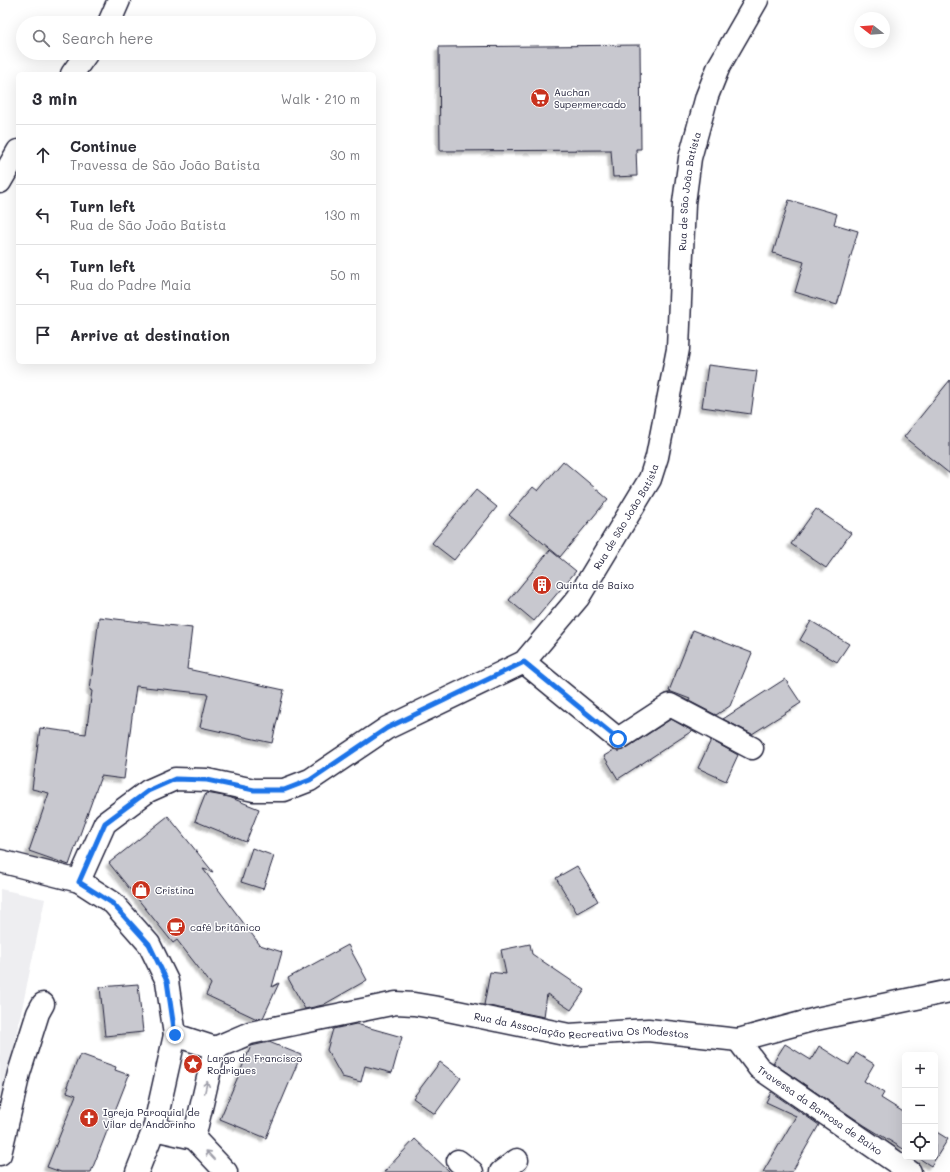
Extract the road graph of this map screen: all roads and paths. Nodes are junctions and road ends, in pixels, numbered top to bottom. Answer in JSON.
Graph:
{"nodes":[{"id":1,"x":119,"y":0,"type":"edge"},
{"id":2,"x":757,"y":0,"type":"edge"},
{"id":3,"x":112,"y":16,"type":"edge"},
{"id":4,"x":82,"y":60,"type":"edge"},
{"id":5,"x":73,"y":72,"type":"edge"},
{"id":6,"x":16,"y":154,"type":"edge"},
{"id":7,"x":0,"y":182,"type":"edge"},
{"id":8,"x":524,"y":662,"type":"junction"},
{"id":9,"x":752,"y":748,"type":"dead end"},
{"id":10,"x":0,"y":861,"type":"edge"},
{"id":11,"x":79,"y":882,"type":"junction"},
{"id":12,"x":950,"y":992,"type":"edge"},
{"id":13,"x":43,"y":1004,"type":"dead end"},
{"id":14,"x":175,"y":1035,"type":"junction"},
{"id":15,"x":738,"y":1040,"type":"junction"},
{"id":16,"x":215,"y":1048,"type":"junction"},
{"id":17,"x":154,"y":1129,"type":"junction"},
{"id":18,"x":194,"y":1138,"type":"junction"},
{"id":19,"x":0,"y":1154,"type":"edge"},
{"id":20,"x":137,"y":1172,"type":"edge"},
{"id":21,"x":226,"y":1172,"type":"edge"},
{"id":22,"x":910,"y":1172,"type":"edge"}],
"edges":[{"from":1,"to":3,"type":"street"},
{"from":2,"to":8,"type":"street","name":"Rua de São João Batista"},
{"from":4,"to":5,"type":"street"},
{"from":6,"to":7,"type":"street"},
{"from":8,"to":9,"type":"street"},
{"from":8,"to":11,"type":"street","name":"Rua de São João Batista"},
{"from":10,"to":11,"type":"street"},
{"from":11,"to":14,"type":"street"},
{"from":12,"to":15,"type":"street","name":"Rua da Associação Recreativa Os Modestos"},
{"from":13,"to":19,"type":"street"},
{"from":14,"to":16,"type":"street"},
{"from":14,"to":17,"type":"street"},
{"from":15,"to":16,"type":"street","name":"Rua da Associação Recreativa Os Modestos"},
{"from":15,"to":22,"type":"street","name":"Travessa da Barrosa de Baixo"},
{"from":18,"to":16,"type":"street","one_way":true},
{"from":17,"to":18,"type":"street"},
{"from":17,"to":20,"type":"street"},
{"from":21,"to":18,"type":"street","one_way":true}]}
